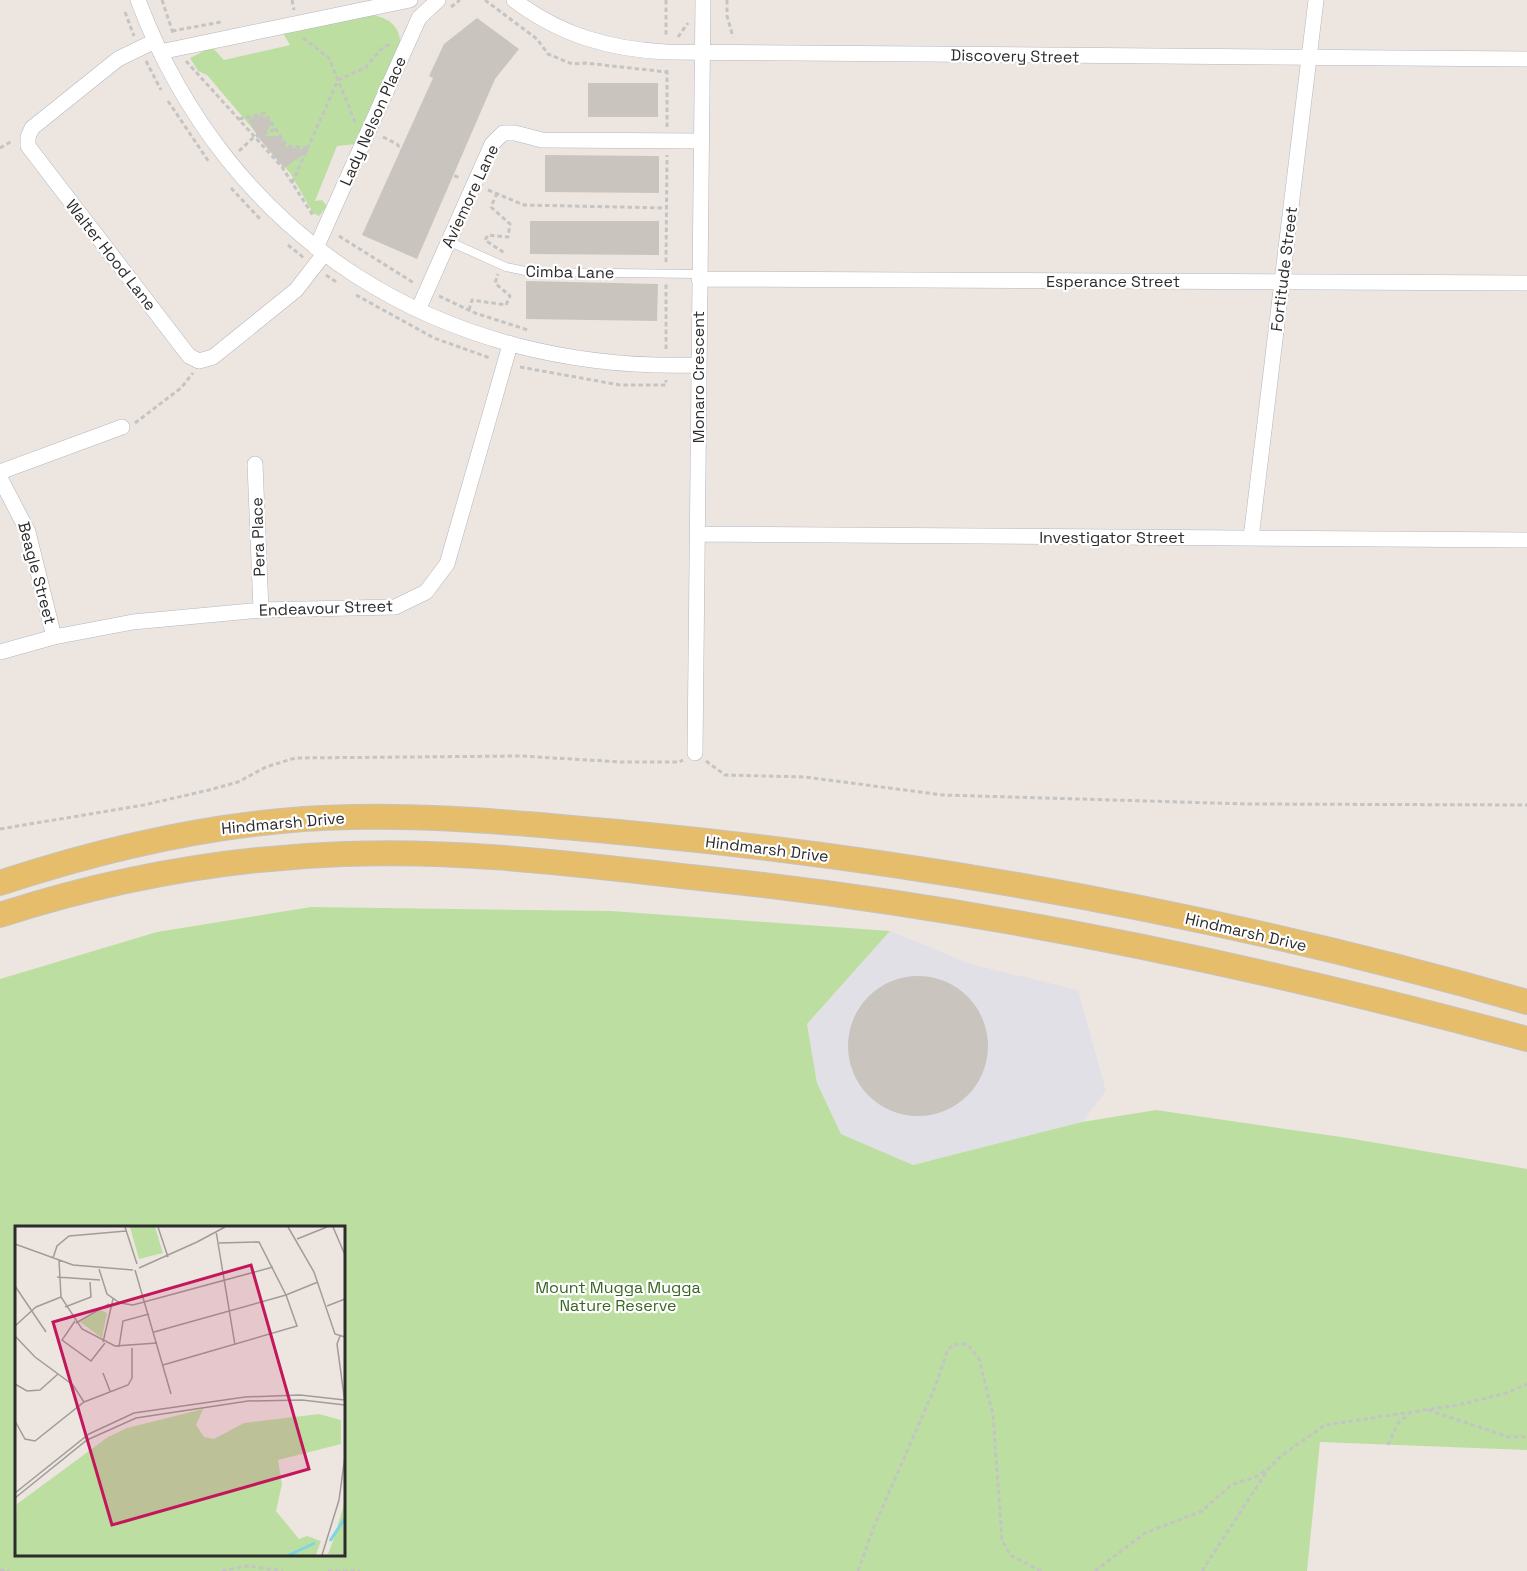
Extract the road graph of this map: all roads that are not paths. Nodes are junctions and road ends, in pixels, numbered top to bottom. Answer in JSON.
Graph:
{"nodes":[{"id":1,"x":138,"y":0,"type":"edge"},
{"id":2,"x":410,"y":0,"type":"edge"},
{"id":3,"x":438,"y":0,"type":"edge"},
{"id":4,"x":514,"y":0,"type":"edge"},
{"id":5,"x":702,"y":0,"type":"edge"},
{"id":6,"x":1316,"y":0,"type":"edge"},
{"id":7,"x":157,"y":46,"type":"junction"},
{"id":8,"x":703,"y":53,"type":"junction"},
{"id":9,"x":1309,"y":59,"type":"junction"},
{"id":10,"x":1527,"y":59,"type":"edge"},
{"id":11,"x":699,"y":141,"type":"junction"},
{"id":12,"x":448,"y":241,"type":"junction"},
{"id":13,"x":320,"y":251,"type":"junction"},
{"id":14,"x":698,"y":276,"type":"junction"},
{"id":15,"x":1282,"y":281,"type":"junction"},
{"id":16,"x":1527,"y":283,"type":"edge"},
{"id":17,"x":418,"y":310,"type":"junction"},
{"id":18,"x":510,"y":345,"type":"junction"},
{"id":19,"x":698,"y":365,"type":"junction"},
{"id":20,"x":122,"y":427,"type":"dead end"},
{"id":21,"x":255,"y":465,"type":"dead end"},
{"id":22,"x":0,"y":472,"type":"edge"},
{"id":23,"x":0,"y":478,"type":"edge"},
{"id":24,"x":697,"y":534,"type":"junction"},
{"id":25,"x":1251,"y":538,"type":"junction"},
{"id":26,"x":1527,"y":540,"type":"edge"},
{"id":27,"x":261,"y":610,"type":"junction"},
{"id":28,"x":54,"y":637,"type":"junction"},
{"id":29,"x":0,"y":652,"type":"edge"},
{"id":30,"x":695,"y":753,"type":"road end"},
{"id":31,"x":0,"y":883,"type":"edge"},
{"id":32,"x":0,"y":915,"type":"edge"},
{"id":33,"x":1527,"y":1002,"type":"edge"},
{"id":34,"x":1527,"y":1039,"type":"edge"}],
"edges":[{"from":1,"to":7,"type":"street"},
{"from":2,"to":7,"type":"street"},
{"from":3,"to":13,"type":"street","name":"Lady Nelson Place"},
{"from":4,"to":8,"type":"street","name":"Discovery Street"},
{"from":5,"to":8,"type":"street","name":"Monaro Crescent"},
{"from":6,"to":9,"type":"street","name":"Fortitude Street"},
{"from":7,"to":13,"type":"street"},
{"from":7,"to":13,"type":"street","name":"Walter Hood Lane"},
{"from":8,"to":9,"type":"street","name":"Discovery Street"},
{"from":8,"to":11,"type":"street","name":"Monaro Crescent"},
{"from":9,"to":10,"type":"street","name":"Discovery Street"},
{"from":9,"to":15,"type":"street","name":"Fortitude Street"},
{"from":11,"to":12,"type":"street","name":"Aviemore Lane"},
{"from":11,"to":14,"type":"street","name":"Monaro Crescent"},
{"from":12,"to":14,"type":"lane","name":"Cimba Lane"},
{"from":12,"to":17,"type":"street","name":"Aviemore Lane"},
{"from":13,"to":17,"type":"street"},
{"from":14,"to":15,"type":"street","name":"Esperance Street"},
{"from":14,"to":19,"type":"street","name":"Monaro Crescent"},
{"from":15,"to":16,"type":"street","name":"Esperance Street"},
{"from":15,"to":25,"type":"street","name":"Fortitude Street"},
{"from":17,"to":18,"type":"street"},
{"from":18,"to":19,"type":"street"},
{"from":18,"to":27,"type":"street","name":"Endeavour Street"},
{"from":19,"to":24,"type":"street","name":"Monaro Crescent"},
{"from":20,"to":22,"type":"street"},
{"from":21,"to":27,"type":"street","name":"Pera Place"},
{"from":23,"to":28,"type":"street","name":"Beagle Street"},
{"from":24,"to":25,"type":"street","name":"Investigator Street"},
{"from":24,"to":30,"type":"street","name":"Monaro Crescent"},
{"from":25,"to":26,"type":"street","name":"Investigator Street"},
{"from":27,"to":28,"type":"street","name":"Endeavour Street"},
{"from":28,"to":29,"type":"street","name":"Endeavour Street"},
{"from":31,"to":33,"type":"main road","name":"Hindmarsh Drive"},
{"from":32,"to":34,"type":"main road"}]}
